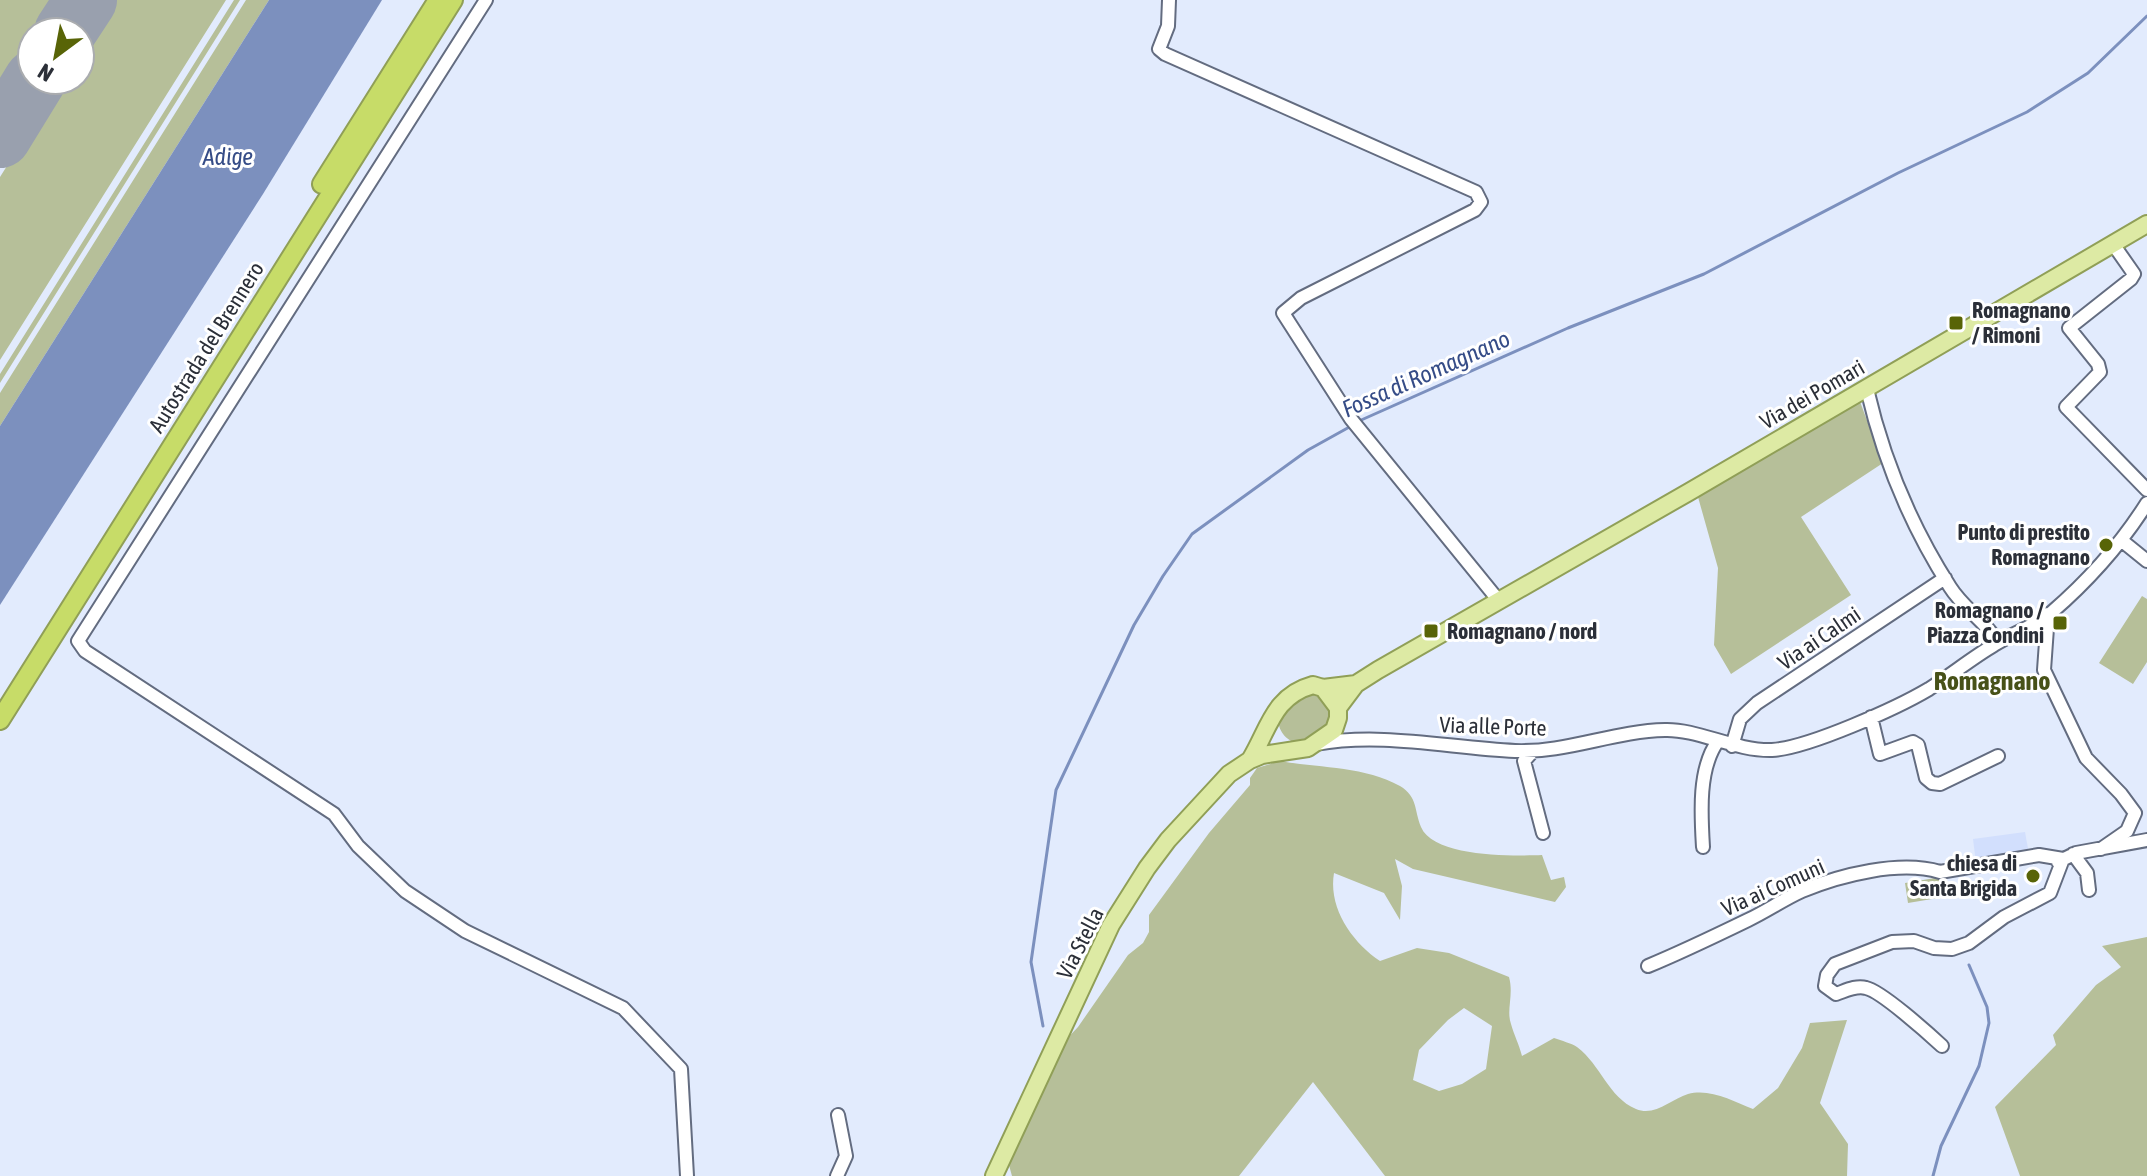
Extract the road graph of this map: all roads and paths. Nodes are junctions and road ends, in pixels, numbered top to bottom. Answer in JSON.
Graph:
{"nodes":[{"id":1,"x":438,"y":0,"type":"edge"},
{"id":2,"x":453,"y":0,"type":"edge"},
{"id":3,"x":486,"y":0,"type":"edge"},
{"id":4,"x":1169,"y":0,"type":"edge"},
{"id":5,"x":2147,"y":224,"type":"edge"},
{"id":6,"x":2113,"y":244,"type":"junction"},
{"id":7,"x":1867,"y":389,"type":"junction"},
{"id":8,"x":2147,"y":490,"type":"edge"},
{"id":9,"x":2147,"y":503,"type":"edge"},
{"id":10,"x":2121,"y":540,"type":"junction"},
{"id":11,"x":2147,"y":561,"type":"edge"},
{"id":12,"x":1945,"y":578,"type":"junction"},
{"id":13,"x":1499,"y":601,"type":"junction"},
{"id":14,"x":2048,"y":614,"type":"junction"},
{"id":15,"x":1998,"y":642,"type":"junction"},
{"id":16,"x":1356,"y":684,"type":"junction"},
{"id":17,"x":1323,"y":688,"type":"junction"},
{"id":18,"x":0,"y":697,"type":"edge"},
{"id":19,"x":1338,"y":713,"type":"junction"},
{"id":20,"x":1871,"y":717,"type":"junction"},
{"id":21,"x":0,"y":720,"type":"edge"},
{"id":22,"x":1271,"y":723,"type":"junction"},
{"id":23,"x":1359,"y":738,"type":"junction"},
{"id":24,"x":1718,"y":741,"type":"junction"},
{"id":25,"x":1316,"y":744,"type":"junction"},
{"id":26,"x":1732,"y":746,"type":"junction"},
{"id":27,"x":1293,"y":749,"type":"junction"},
{"id":28,"x":1533,"y":751,"type":"junction"},
{"id":29,"x":1998,"y":756,"type":"dead end"},
{"id":30,"x":1250,"y":760,"type":"junction"},
{"id":31,"x":1543,"y":833,"type":"dead end"},
{"id":32,"x":2147,"y":840,"type":"edge"},
{"id":33,"x":1703,"y":847,"type":"dead end"},
{"id":34,"x":2101,"y":849,"type":"junction"},
{"id":35,"x":2064,"y":859,"type":"junction"},
{"id":36,"x":2089,"y":890,"type":"dead end"},
{"id":37,"x":1648,"y":966,"type":"dead end"},
{"id":38,"x":1942,"y":1046,"type":"dead end"},
{"id":39,"x":838,"y":1115,"type":"dead end"},
{"id":40,"x":687,"y":1176,"type":"edge"},
{"id":41,"x":837,"y":1176,"type":"edge"},
{"id":42,"x":994,"y":1176,"type":"edge"}],
"edges":[{"from":1,"to":18,"type":"highway","name":"Autostrada del Brennero"},
{"from":2,"to":21,"type":"highway","name":"Autostrada del Brennero"},
{"from":3,"to":40,"type":"street"},
{"from":4,"to":13,"type":"street"},
{"from":5,"to":6,"type":"main road","name":"Via dei Pomari"},
{"from":6,"to":7,"type":"main road","name":"Via dei Pomari"},
{"from":6,"to":8,"type":"street"},
{"from":7,"to":12,"type":"street"},
{"from":7,"to":13,"type":"main road","name":"Via dei Pomari"},
{"from":9,"to":10,"type":"street","name":"Via alle Porte"},
{"from":10,"to":11,"type":"street"},
{"from":10,"to":14,"type":"street","name":"Via alle Porte"},
{"from":12,"to":15,"type":"street"},
{"from":12,"to":26,"type":"street","name":"Via ai Calmi"},
{"from":13,"to":16,"type":"main road","name":"Via dei Pomari"},
{"from":14,"to":15,"type":"street","name":"Via alle Porte"},
{"from":14,"to":34,"type":"street"},
{"from":15,"to":20,"type":"street","name":"Via alle Porte"},
{"from":16,"to":17,"type":"main road","name":"Via dei Pomari"},
{"from":16,"to":19,"type":"main road","name":"Via dei Pomari"},
{"from":17,"to":19,"type":"main road"},
{"from":17,"to":22,"type":"main road","name":"Via dei Pomari"},
{"from":19,"to":23,"type":"street"},
{"from":19,"to":25,"type":"main road","name":"Via dei Pomari"},
{"from":20,"to":26,"type":"street","name":"Via alle Porte"},
{"from":20,"to":29,"type":"street"},
{"from":22,"to":27,"type":"main road"},
{"from":22,"to":30,"type":"main road","name":"Via Stella"},
{"from":23,"to":25,"type":"street","name":"Via alle Porte"},
{"from":23,"to":28,"type":"street","name":"Via alle Porte"},
{"from":24,"to":26,"type":"street","name":"Via alle Porte"},
{"from":24,"to":28,"type":"street","name":"Via alle Porte"},
{"from":24,"to":33,"type":"street"},
{"from":25,"to":27,"type":"main road"},
{"from":27,"to":30,"type":"main road","name":"Via Stella"},
{"from":28,"to":31,"type":"street"},
{"from":30,"to":42,"type":"main road","name":"Via Stella"},
{"from":32,"to":34,"type":"street","name":"Via ai Comuni"},
{"from":34,"to":35,"type":"street","name":"Via ai Comuni"},
{"from":35,"to":36,"type":"street"},
{"from":35,"to":37,"type":"street","name":"Via ai Comuni"},
{"from":35,"to":38,"type":"street"},
{"from":39,"to":41,"type":"street"}]}
